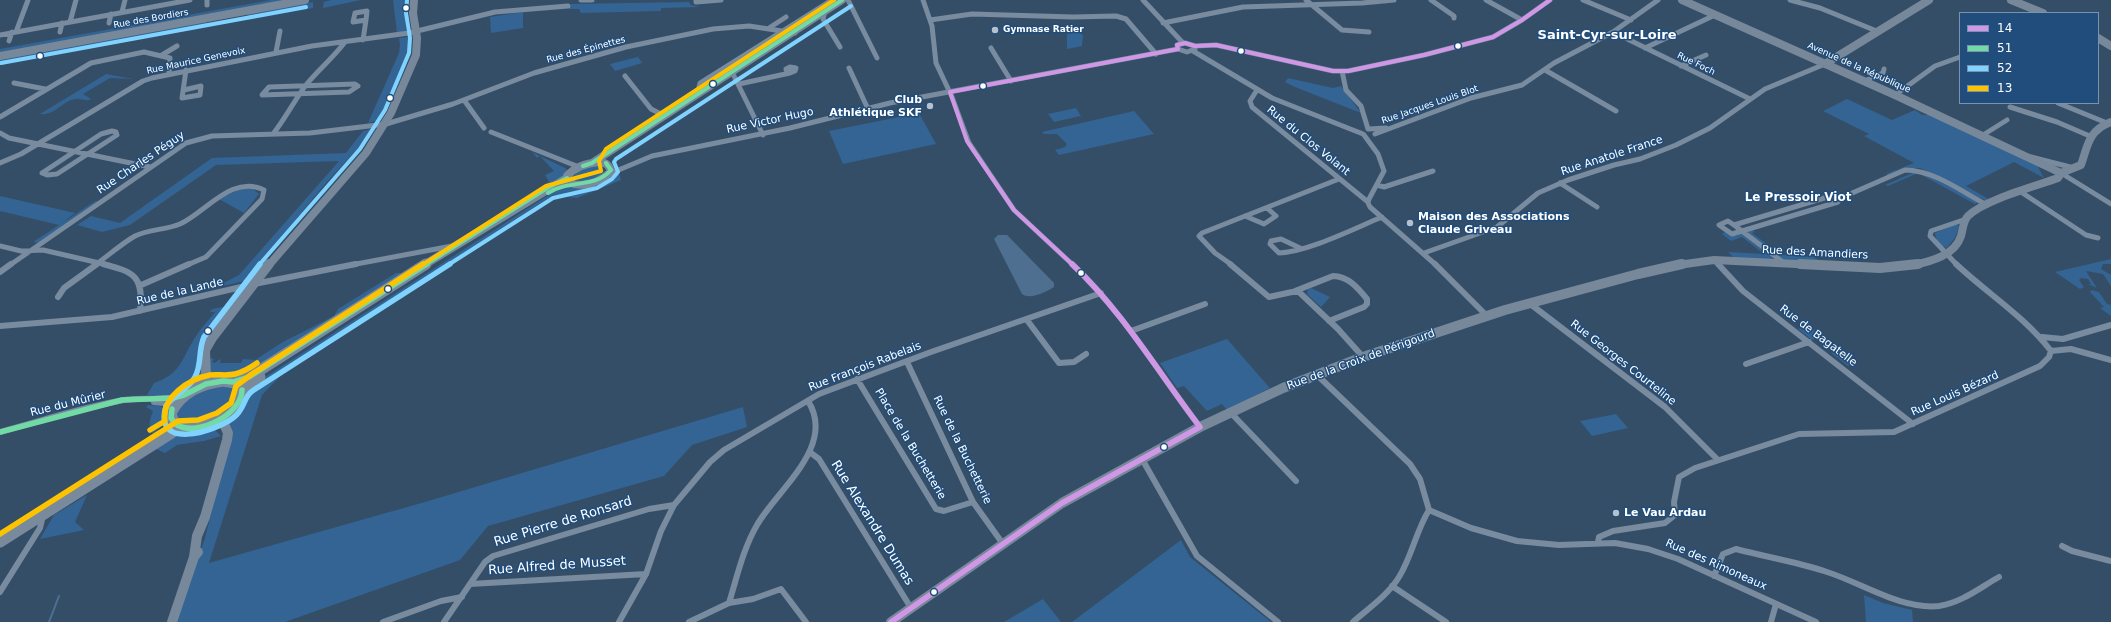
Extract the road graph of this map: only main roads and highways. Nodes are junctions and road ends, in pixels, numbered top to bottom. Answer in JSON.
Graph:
{"nodes":[{"id":1,"x":841,"y":1,"type":"edge"},
{"id":2,"x":790,"y":32,"type":"junction"},
{"id":3,"x":592,"y":163,"type":"junction"},
{"id":4,"x":608,"y":168,"type":"junction"},
{"id":5,"x":569,"y":181,"type":"junction"},
{"id":6,"x":233,"y":382,"type":"junction"},
{"id":7,"x":242,"y":390,"type":"junction"},
{"id":8,"x":177,"y":425,"type":"junction"},
{"id":9,"x":0,"y":535,"type":"edge"},
{"id":10,"x":0,"y":542,"type":"edge"}],
"edges":[{"from":1,"to":2,"type":"main road"},
{"from":1,"to":2,"type":"main road"},
{"from":2,"to":3,"type":"main road"},
{"from":2,"to":4,"type":"main road"},
{"from":3,"to":4,"type":"main road"},
{"from":3,"to":5,"type":"main road"},
{"from":4,"to":5,"type":"main road"},
{"from":5,"to":6,"type":"main road"},
{"from":5,"to":7,"type":"main road"},
{"from":6,"to":7,"type":"main road"},
{"from":6,"to":8,"type":"main road"},
{"from":7,"to":8,"type":"main road"},
{"from":8,"to":9,"type":"main road"},
{"from":8,"to":10,"type":"main road"}]}
